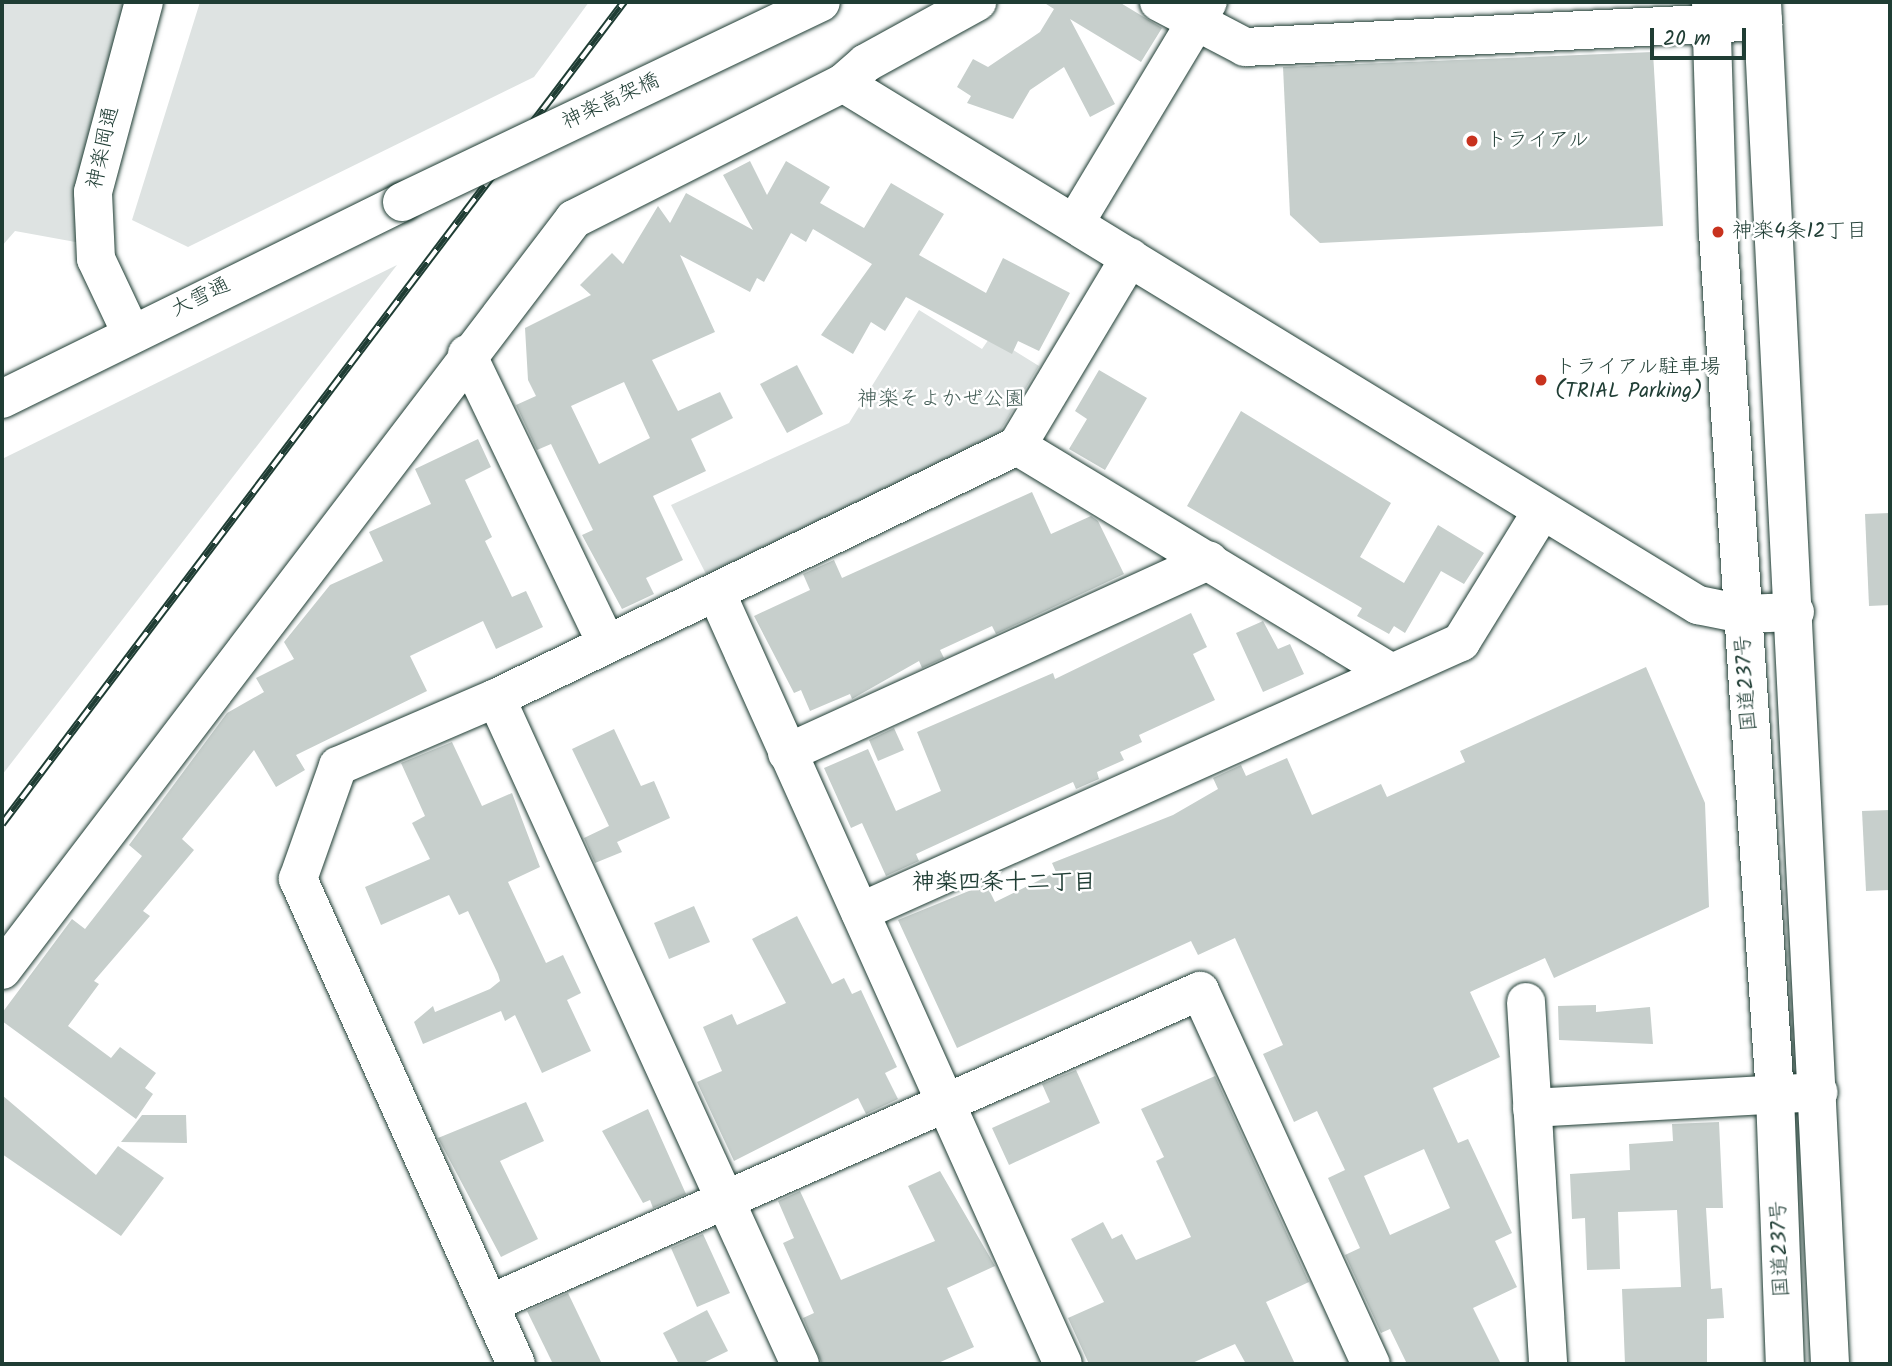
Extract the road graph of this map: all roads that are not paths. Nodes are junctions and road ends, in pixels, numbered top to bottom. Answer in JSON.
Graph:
{"nodes":[{"id":1,"x":144,"y":2,"type":"edge"},
{"id":2,"x":821,"y":2,"type":"edge"},
{"id":3,"x":1159,"y":2,"type":"edge"},
{"id":4,"x":961,"y":5,"type":"edge"},
{"id":5,"x":1712,"y":12,"type":"edge"},
{"id":6,"x":1762,"y":12,"type":"edge"},
{"id":7,"x":1202,"y":13,"type":"edge"},
{"id":8,"x":1494,"y":16,"type":"edge"},
{"id":9,"x":843,"y":83,"type":"junction"},
{"id":10,"x":402,"y":202,"type":"joint"},
{"id":11,"x":1075,"y":223,"type":"junction"},
{"id":12,"x":1130,"y":257,"type":"junction"},
{"id":13,"x":131,"y":333,"type":"junction"},
{"id":14,"x":467,"y":354,"type":"junction"},
{"id":15,"x":2,"y":399,"type":"edge"},
{"id":16,"x":1017,"y":446,"type":"junction"},
{"id":17,"x":1542,"y":511,"type":"junction"},
{"id":18,"x":1209,"y":561,"type":"junction"},
{"id":19,"x":716,"y":592,"type":"junction"},
{"id":20,"x":1795,"y":612,"type":"junction"},
{"id":21,"x":1742,"y":614,"type":"junction"},
{"id":22,"x":606,"y":643,"type":"junction"},
{"id":23,"x":1392,"y":673,"type":"junction"},
{"id":24,"x":496,"y":698,"type":"junction"},
{"id":25,"x":787,"y":754,"type":"junction"},
{"id":26,"x":860,"y":912,"type":"junction"},
{"id":27,"x":2,"y":970,"type":"edge"},
{"id":28,"x":1526,"y":1002,"type":"dead end"},
{"id":29,"x":1819,"y":1092,"type":"junction"},
{"id":30,"x":1775,"y":1095,"type":"junction"},
{"id":31,"x":943,"y":1098,"type":"junction"},
{"id":32,"x":1532,"y":1108,"type":"junction"},
{"id":33,"x":725,"y":1198,"type":"junction"},
{"id":34,"x":489,"y":1304,"type":"junction"},
{"id":35,"x":516,"y":1364,"type":"edge"},
{"id":36,"x":800,"y":1364,"type":"edge"},
{"id":37,"x":1063,"y":1364,"type":"edge"},
{"id":38,"x":1371,"y":1364,"type":"edge"},
{"id":39,"x":1548,"y":1364,"type":"edge"},
{"id":40,"x":1785,"y":1364,"type":"edge"},
{"id":41,"x":1830,"y":1364,"type":"edge"}],
"edges":[{"from":1,"to":13,"type":"main road","name":"神楽岡通"},
{"from":2,"to":10,"type":"main road","name":"神楽高架橋","bridge":true},
{"from":3,"to":7,"type":"main road"},
{"from":4,"to":9,"type":"main road"},
{"from":5,"to":6,"type":"main road"},
{"from":5,"to":8,"type":"main road"},
{"from":5,"to":21,"type":"main road","name":"国道237号"},
{"from":6,"to":20,"type":"main road"},
{"from":7,"to":8,"type":"main road"},
{"from":7,"to":11,"type":"main road"},
{"from":9,"to":11,"type":"main road"},
{"from":9,"to":14,"type":"main road"},
{"from":10,"to":13,"type":"main road","name":"大雪通"},
{"from":11,"to":12,"type":"main road"},
{"from":12,"to":16,"type":"main road"},
{"from":12,"to":17,"type":"main road"},
{"from":13,"to":15,"type":"main road","name":"大雪通"},
{"from":14,"to":22,"type":"main road"},
{"from":14,"to":27,"type":"main road"},
{"from":16,"to":18,"type":"main road"},
{"from":16,"to":19,"type":"main road"},
{"from":17,"to":21,"type":"main road"},
{"from":17,"to":23,"type":"main road"},
{"from":18,"to":23,"type":"main road"},
{"from":18,"to":25,"type":"main road"},
{"from":19,"to":22,"type":"main road"},
{"from":19,"to":25,"type":"main road"},
{"from":20,"to":21,"type":"main road"},
{"from":20,"to":29,"type":"main road"},
{"from":21,"to":30,"type":"main road","name":"国道237号"},
{"from":22,"to":24,"type":"main road"},
{"from":23,"to":26,"type":"main road"},
{"from":24,"to":33,"type":"main road"},
{"from":24,"to":34,"type":"main road"},
{"from":25,"to":26,"type":"main road"},
{"from":26,"to":31,"type":"main road"},
{"from":28,"to":32,"type":"main road"},
{"from":29,"to":30,"type":"main road"},
{"from":29,"to":41,"type":"main road"},
{"from":30,"to":32,"type":"main road"},
{"from":30,"to":40,"type":"main road","name":"国道237号"},
{"from":31,"to":33,"type":"main road"},
{"from":31,"to":37,"type":"main road"},
{"from":31,"to":38,"type":"main road"},
{"from":32,"to":39,"type":"main road"},
{"from":33,"to":34,"type":"main road"},
{"from":33,"to":36,"type":"main road"},
{"from":34,"to":35,"type":"main road"}]}
